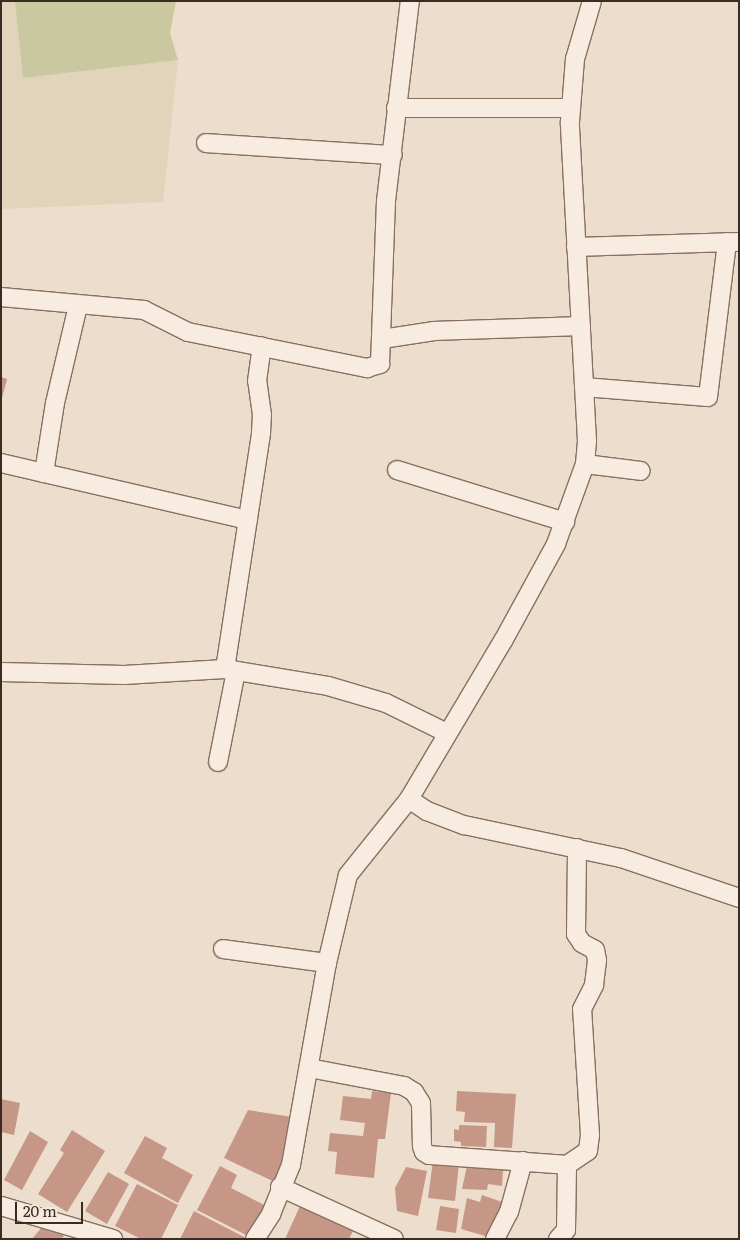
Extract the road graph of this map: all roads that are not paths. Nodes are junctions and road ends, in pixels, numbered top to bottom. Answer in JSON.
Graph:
{"nodes":[{"id":1,"x":410,"y":1,"type":"edge"},
{"id":2,"x":592,"y":1,"type":"edge"},
{"id":3,"x":396,"y":108,"type":"junction"},
{"id":4,"x":571,"y":108,"type":"junction"},
{"id":5,"x":206,"y":143,"type":"dead end"},
{"id":6,"x":393,"y":155,"type":"junction"},
{"id":7,"x":733,"y":242,"type":"edge"},
{"id":8,"x":576,"y":246,"type":"junction"},
{"id":9,"x":1,"y":297,"type":"edge"},
{"id":10,"x":78,"y":306,"type":"junction"},
{"id":11,"x":581,"y":326,"type":"junction"},
{"id":12,"x":382,"y":339,"type":"junction"},
{"id":13,"x":262,"y":346,"type":"junction"},
{"id":14,"x":584,"y":387,"type":"junction"},
{"id":15,"x":1,"y":463,"type":"edge"},
{"id":16,"x":585,"y":464,"type":"junction"},
{"id":17,"x":397,"y":470,"type":"dead end"},
{"id":18,"x":640,"y":471,"type":"dead end"},
{"id":19,"x":44,"y":473,"type":"junction"},
{"id":20,"x":248,"y":520,"type":"junction"},
{"id":21,"x":565,"y":522,"type":"junction"},
{"id":22,"x":230,"y":670,"type":"junction"},
{"id":23,"x":1,"y":672,"type":"edge"},
{"id":24,"x":448,"y":733,"type":"junction"},
{"id":25,"x":218,"y":762,"type":"dead end"},
{"id":26,"x":409,"y":799,"type":"junction"},
{"id":27,"x":576,"y":848,"type":"junction"},
{"id":28,"x":739,"y":898,"type":"edge"},
{"id":29,"x":223,"y":949,"type":"dead end"},
{"id":30,"x":327,"y":963,"type":"junction"},
{"id":31,"x":310,"y":1068,"type":"junction"},
{"id":32,"x":523,"y":1161,"type":"junction"},
{"id":33,"x":567,"y":1165,"type":"junction"},
{"id":34,"x":280,"y":1187,"type":"junction"},
{"id":35,"x":1,"y":1206,"type":"edge"},
{"id":36,"x":113,"y":1239,"type":"edge"},
{"id":37,"x":255,"y":1239,"type":"edge"},
{"id":38,"x":394,"y":1239,"type":"edge"},
{"id":39,"x":495,"y":1239,"type":"edge"},
{"id":40,"x":558,"y":1239,"type":"edge"}],
"edges":[{"from":1,"to":3,"type":"street"},
{"from":2,"to":4,"type":"street"},
{"from":3,"to":4,"type":"street"},
{"from":3,"to":6,"type":"street"},
{"from":4,"to":8,"type":"street"},
{"from":5,"to":6,"type":"street"},
{"from":6,"to":12,"type":"street"},
{"from":7,"to":8,"type":"street"},
{"from":7,"to":14,"type":"street"},
{"from":8,"to":11,"type":"street"},
{"from":9,"to":10,"type":"street"},
{"from":10,"to":13,"type":"street"},
{"from":10,"to":19,"type":"street"},
{"from":11,"to":12,"type":"street"},
{"from":11,"to":14,"type":"street"},
{"from":12,"to":13,"type":"street"},
{"from":13,"to":20,"type":"street"},
{"from":14,"to":16,"type":"street"},
{"from":15,"to":19,"type":"street"},
{"from":16,"to":18,"type":"street"},
{"from":16,"to":21,"type":"street"},
{"from":17,"to":21,"type":"street"},
{"from":19,"to":20,"type":"street"},
{"from":20,"to":22,"type":"street"},
{"from":21,"to":24,"type":"street"},
{"from":22,"to":23,"type":"street"},
{"from":22,"to":24,"type":"street"},
{"from":22,"to":25,"type":"street"},
{"from":24,"to":26,"type":"street"},
{"from":26,"to":27,"type":"street"},
{"from":26,"to":30,"type":"street"},
{"from":27,"to":28,"type":"street"},
{"from":27,"to":33,"type":"street"},
{"from":29,"to":30,"type":"street"},
{"from":30,"to":31,"type":"street"},
{"from":31,"to":32,"type":"street"},
{"from":31,"to":34,"type":"street"},
{"from":32,"to":33,"type":"street"},
{"from":32,"to":39,"type":"street"},
{"from":33,"to":40,"type":"street"},
{"from":34,"to":37,"type":"street"},
{"from":34,"to":38,"type":"street"},
{"from":35,"to":36,"type":"street"}]}
